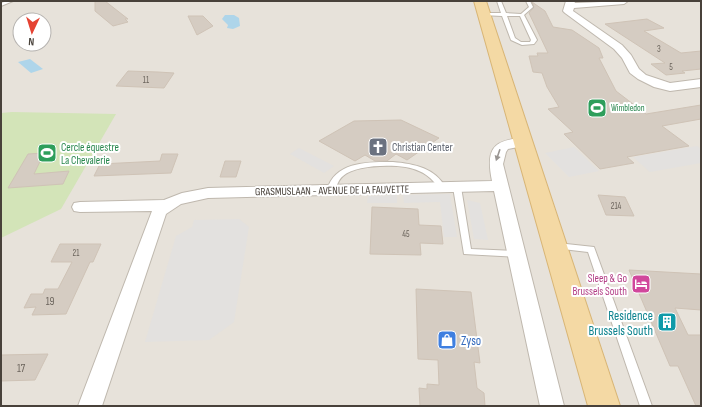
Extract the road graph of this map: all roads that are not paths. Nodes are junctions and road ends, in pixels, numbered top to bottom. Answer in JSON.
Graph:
{"nodes":[{"id":1,"x":11,"y":1,"type":"edge"},
{"id":2,"x":499,"y":1,"type":"edge"},
{"id":3,"x":528,"y":1,"type":"edge"},
{"id":4,"x":624,"y":1,"type":"edge"},
{"id":5,"x":570,"y":3,"type":"edge"},
{"id":6,"x":1,"y":5,"type":"edge"},
{"id":7,"x":509,"y":5,"type":"dead end"},
{"id":8,"x":482,"y":7,"type":"edge"},
{"id":9,"x":501,"y":7,"type":"junction"},
{"id":10,"x":504,"y":14,"type":"junction"},
{"id":11,"x":522,"y":15,"type":"junction"},
{"id":12,"x":701,"y":83,"type":"edge"},
{"id":13,"x":523,"y":142,"type":"junction"},
{"id":14,"x":501,"y":186,"type":"junction"},
{"id":15,"x":449,"y":188,"type":"junction"},
{"id":16,"x":331,"y":190,"type":"junction"},
{"id":17,"x":165,"y":205,"type":"junction"},
{"id":18,"x":80,"y":207,"type":"dead end"},
{"id":19,"x":555,"y":246,"type":"junction"},
{"id":20,"x":517,"y":254,"type":"junction"},
{"id":21,"x":90,"y":406,"type":"edge"},
{"id":22,"x":552,"y":406,"type":"edge"},
{"id":23,"x":604,"y":406,"type":"edge"},
{"id":24,"x":646,"y":406,"type":"edge"}],
"edges":[{"from":1,"to":6,"type":"lane"},
{"from":2,"to":9,"type":"lane"},
{"from":3,"to":11,"type":"lane"},
{"from":4,"to":5,"type":"street"},
{"from":5,"to":12,"type":"street"},
{"from":7,"to":9,"type":"lane"},
{"from":8,"to":10,"type":"lane"},
{"from":8,"to":13,"type":"main road"},
{"from":9,"to":10,"type":"lane"},
{"from":10,"to":11,"type":"lane"},
{"from":10,"to":11,"type":"lane"},
{"from":13,"to":14,"type":"street","one_way":true},
{"from":13,"to":19,"type":"main road"},
{"from":14,"to":15,"type":"street","name":"GRASMUSLAAN - AVENUE DE LA FAUVETTE"},
{"from":14,"to":20,"type":"street"},
{"from":15,"to":16,"type":"street","name":"GRASMUSLAAN - AVENUE DE LA FAUVETTE"},
{"from":15,"to":16,"type":"lane"},
{"from":15,"to":20,"type":"lane"},
{"from":16,"to":17,"type":"street","name":"GRASMUSLAAN - AVENUE DE LA FAUVETTE"},
{"from":17,"to":18,"type":"street","name":"GRASMUSLAAN - AVENUE DE LA FAUVETTE"},
{"from":17,"to":21,"type":"street"},
{"from":19,"to":23,"type":"main road"},
{"from":19,"to":24,"type":"lane"},
{"from":20,"to":22,"type":"street"}]}
